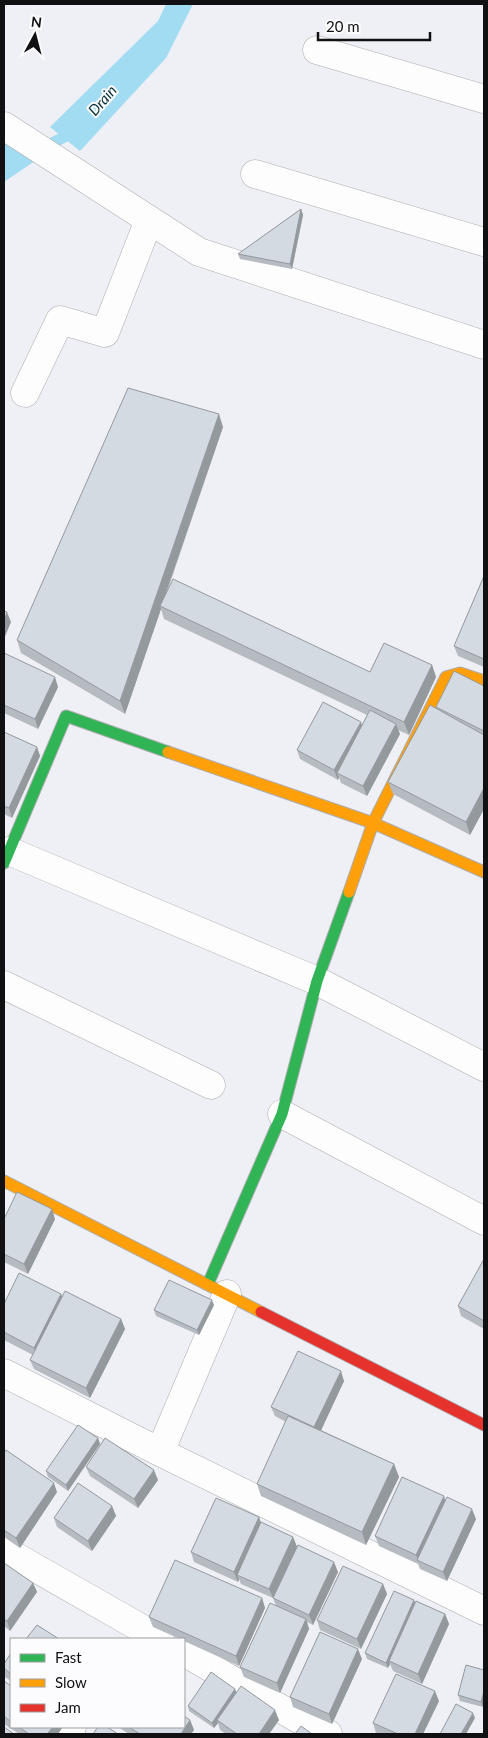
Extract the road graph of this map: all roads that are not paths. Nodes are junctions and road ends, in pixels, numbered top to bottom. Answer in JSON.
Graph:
{"nodes":[{"id":1,"x":318,"y":50,"type":"dead end"},
{"id":2,"x":484,"y":98,"type":"edge"},
{"id":3,"x":4,"y":126,"type":"edge"},
{"id":4,"x":255,"y":174,"type":"dead end"},
{"id":5,"x":149,"y":220,"type":"junction"},
{"id":6,"x":484,"y":242,"type":"edge"},
{"id":7,"x":484,"y":345,"type":"edge"},
{"id":8,"x":25,"y":393,"type":"dead end"},
{"id":9,"x":484,"y":682,"type":"edge"},
{"id":10,"x":373,"y":823,"type":"junction"},
{"id":11,"x":6,"y":857,"type":"edge"},
{"id":12,"x":484,"y":872,"type":"edge"},
{"id":13,"x":317,"y":981,"type":"junction"},
{"id":14,"x":4,"y":985,"type":"edge"},
{"id":15,"x":484,"y":1067,"type":"edge"},
{"id":16,"x":210,"y":1085,"type":"dead end"},
{"id":17,"x":282,"y":1114,"type":"junction"},
{"id":18,"x":4,"y":1181,"type":"edge"},
{"id":19,"x":484,"y":1221,"type":"edge"},
{"id":20,"x":217,"y":1289,"type":"junction"},
{"id":21,"x":4,"y":1374,"type":"edge"},
{"id":22,"x":484,"y":1426,"type":"edge"},
{"id":23,"x":160,"y":1452,"type":"junction"},
{"id":24,"x":4,"y":1550,"type":"edge"},
{"id":25,"x":484,"y":1611,"type":"edge"},
{"id":26,"x":128,"y":1631,"type":"edge"},
{"id":27,"x":156,"y":1638,"type":"edge"},
{"id":28,"x":185,"y":1653,"type":"edge"},
{"id":29,"x":290,"y":1726,"type":"edge"},
{"id":30,"x":328,"y":1734,"type":"edge"}],
"edges":[{"from":1,"to":2,"type":"street"},
{"from":3,"to":5,"type":"street"},
{"from":4,"to":6,"type":"street"},
{"from":5,"to":7,"type":"street"},
{"from":5,"to":8,"type":"street"},
{"from":9,"to":10,"type":"street"},
{"from":10,"to":11,"type":"street"},
{"from":10,"to":12,"type":"street"},
{"from":10,"to":13,"type":"street"},
{"from":11,"to":13,"type":"street"},
{"from":13,"to":15,"type":"street"},
{"from":13,"to":17,"type":"street"},
{"from":14,"to":16,"type":"street"},
{"from":17,"to":19,"type":"street"},
{"from":17,"to":20,"type":"street"},
{"from":18,"to":20,"type":"street"},
{"from":20,"to":22,"type":"street"},
{"from":20,"to":23,"type":"street"},
{"from":21,"to":23,"type":"street"},
{"from":23,"to":25,"type":"street"},
{"from":24,"to":26,"type":"street"},
{"from":26,"to":27,"type":"street"},
{"from":28,"to":29,"type":"street"},
{"from":29,"to":30,"type":"street"}]}
